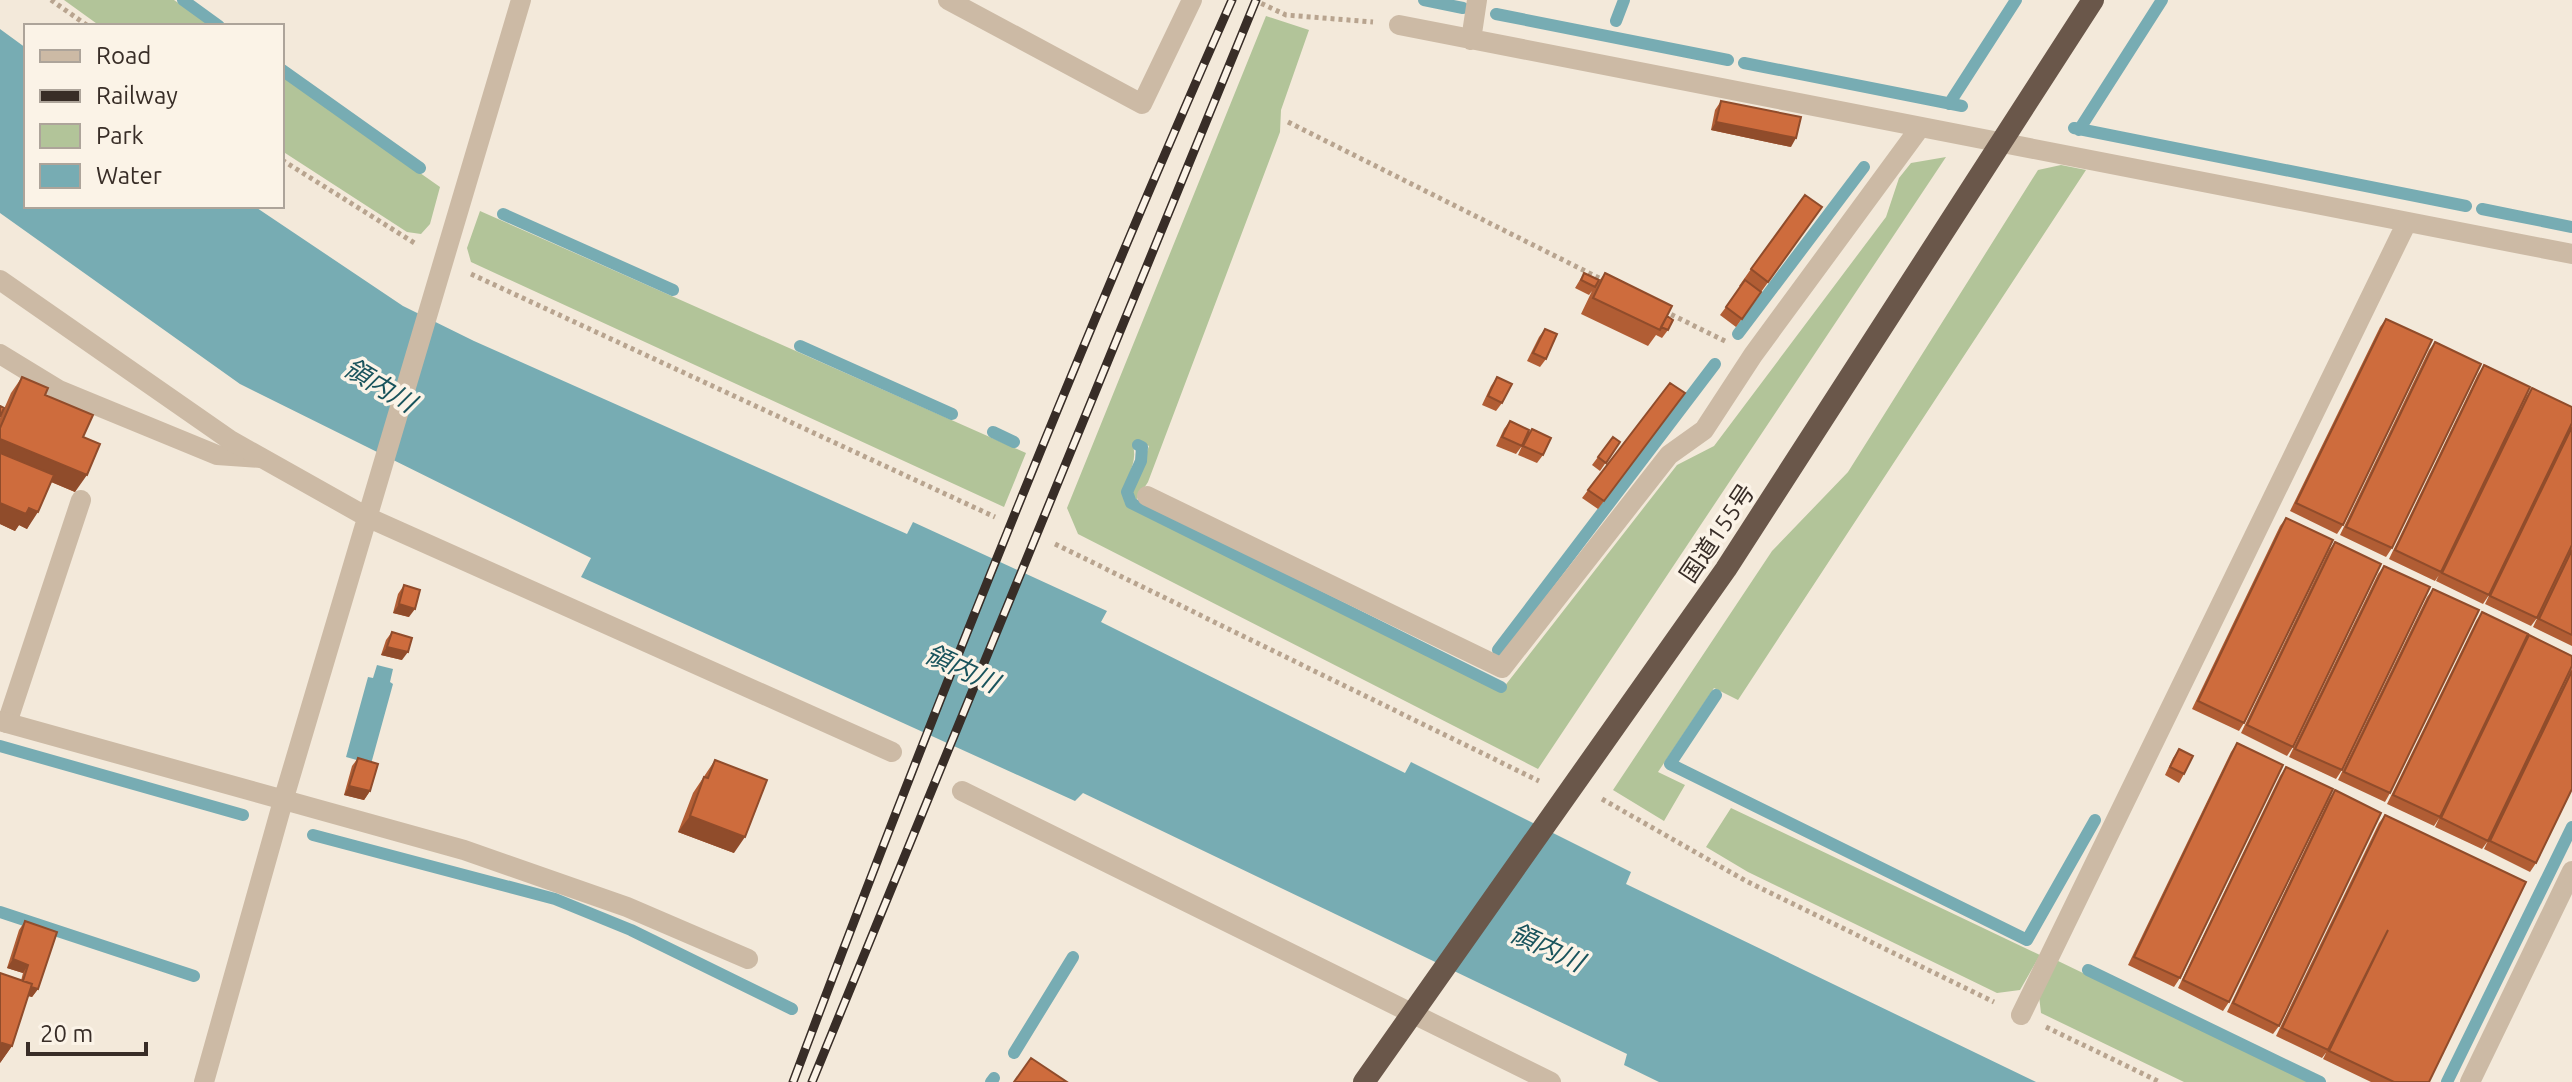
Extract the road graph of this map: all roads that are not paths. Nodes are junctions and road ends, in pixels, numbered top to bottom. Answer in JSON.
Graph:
{"nodes":[{"id":1,"x":521,"y":0,"type":"edge"},
{"id":2,"x":948,"y":0,"type":"edge"},
{"id":3,"x":1192,"y":0,"type":"edge"},
{"id":4,"x":1477,"y":0,"type":"edge"},
{"id":5,"x":2093,"y":0,"type":"edge"},
{"id":6,"x":1399,"y":25,"type":"road end"},
{"id":7,"x":1471,"y":40,"type":"junction"},
{"id":8,"x":1919,"y":129,"type":"junction"},
{"id":9,"x":2001,"y":144,"type":"junction"},
{"id":10,"x":2407,"y":222,"type":"junction"},
{"id":11,"x":2572,"y":254,"type":"edge"},
{"id":12,"x":0,"y":280,"type":"edge"},
{"id":13,"x":0,"y":354,"type":"edge"},
{"id":14,"x":261,"y":458,"type":"junction"},
{"id":15,"x":1147,"y":496,"type":"dead end"},
{"id":16,"x":81,"y":500,"type":"dead end"},
{"id":17,"x":367,"y":517,"type":"junction"},
{"id":18,"x":3,"y":722,"type":"edge"},
{"id":19,"x":892,"y":752,"type":"dead end"},
{"id":20,"x":962,"y":791,"type":"dead end"},
{"id":21,"x":283,"y":801,"type":"junction"},
{"id":22,"x":2572,"y":871,"type":"edge"},
{"id":23,"x":748,"y":959,"type":"dead end"},
{"id":24,"x":1416,"y":1012,"type":"junction"},
{"id":25,"x":2021,"y":1015,"type":"road end"},
{"id":26,"x":204,"y":1082,"type":"edge"},
{"id":27,"x":1364,"y":1082,"type":"edge"},
{"id":28,"x":1551,"y":1082,"type":"edge"},
{"id":29,"x":2470,"y":1082,"type":"edge"}],
"edges":[{"from":1,"to":17,"type":"street"},
{"from":2,"to":3,"type":"street"},
{"from":4,"to":7,"type":"street"},
{"from":5,"to":9,"type":"highway","name":"国道155号"},
{"from":6,"to":7,"type":"street"},
{"from":7,"to":8,"type":"street"},
{"from":8,"to":9,"type":"street"},
{"from":8,"to":15,"type":"street"},
{"from":9,"to":10,"type":"street"},
{"from":9,"to":24,"type":"highway","name":"国道155号"},
{"from":10,"to":11,"type":"street"},
{"from":10,"to":25,"type":"street"},
{"from":12,"to":14,"type":"street"},
{"from":13,"to":14,"type":"street"},
{"from":14,"to":17,"type":"street"},
{"from":16,"to":18,"type":"street"},
{"from":17,"to":19,"type":"street"},
{"from":17,"to":21,"type":"street"},
{"from":18,"to":21,"type":"street"},
{"from":20,"to":24,"type":"street"},
{"from":21,"to":23,"type":"street"},
{"from":21,"to":26,"type":"street"},
{"from":22,"to":29,"type":"street"},
{"from":24,"to":27,"type":"highway","name":"国道155号"},
{"from":24,"to":28,"type":"street"}]}
